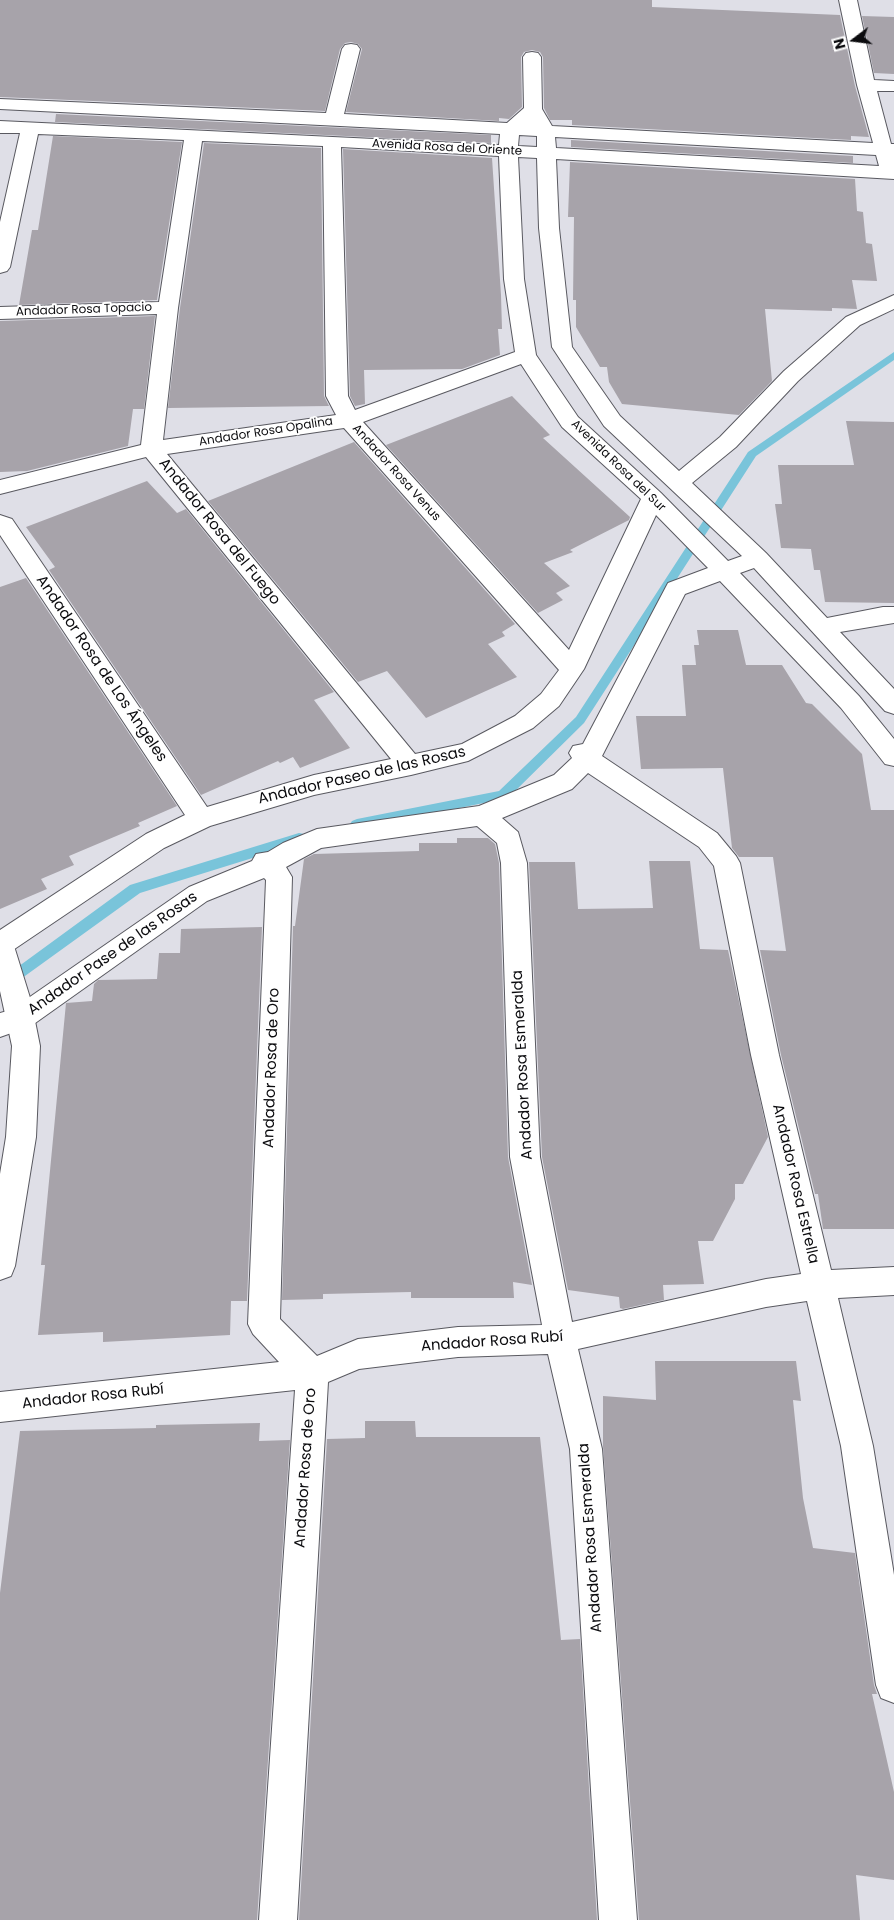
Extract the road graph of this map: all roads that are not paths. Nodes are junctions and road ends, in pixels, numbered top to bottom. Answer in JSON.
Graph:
{"nodes":[{"id":1,"x":848,"y":0,"type":"edge"},
{"id":2,"x":351,"y":49,"type":"dead end"},
{"id":3,"x":532,"y":57,"type":"dead end"},
{"id":4,"x":866,"y":85,"type":"junction"},
{"id":5,"x":894,"y":86,"type":"edge"},
{"id":6,"x":0,"y":104,"type":"edge"},
{"id":7,"x":532,"y":109,"type":"junction"},
{"id":8,"x":334,"y":119,"type":"junction"},
{"id":9,"x":0,"y":127,"type":"edge"},
{"id":10,"x":30,"y":128,"type":"junction"},
{"id":11,"x":510,"y":130,"type":"junction"},
{"id":12,"x":546,"y":132,"type":"junction"},
{"id":13,"x":194,"y":135,"type":"junction"},
{"id":14,"x":332,"y":141,"type":"junction"},
{"id":15,"x":888,"y":150,"type":"edge"},
{"id":16,"x":508,"y":152,"type":"junction"},
{"id":17,"x":548,"y":153,"type":"junction"},
{"id":18,"x":893,"y":177,"type":"edge"},
{"id":19,"x":0,"y":267,"type":"edge"},
{"id":20,"x":894,"y":301,"type":"edge"},
{"id":21,"x":168,"y":308,"type":"junction"},
{"id":22,"x":0,"y":313,"type":"edge"},
{"id":23,"x":526,"y":355,"type":"junction"},
{"id":24,"x":348,"y":420,"type":"junction"},
{"id":25,"x":151,"y":449,"type":"junction"},
{"id":26,"x":678,"y":483,"type":"junction"},
{"id":27,"x":0,"y":488,"type":"edge"},
{"id":28,"x":653,"y":498,"type":"junction"},
{"id":29,"x":0,"y":522,"type":"edge"},
{"id":30,"x":749,"y":550,"type":"junction"},
{"id":31,"x":719,"y":565,"type":"junction"},
{"id":32,"x":894,"y":615,"type":"edge"},
{"id":33,"x":822,"y":627,"type":"junction"},
{"id":34,"x":572,"y":669,"type":"junction"},
{"id":35,"x":894,"y":705,"type":"edge"},
{"id":36,"x":585,"y":756,"type":"junction"},
{"id":37,"x":894,"y":757,"type":"edge"},
{"id":38,"x":412,"y":766,"type":"junction"},
{"id":39,"x":482,"y":815,"type":"junction"},
{"id":40,"x":201,"y":819,"type":"junction"},
{"id":41,"x":266,"y":863,"type":"junction"},
{"id":42,"x":2,"y":951,"type":"edge"},
{"id":43,"x":13,"y":1015,"type":"edge"},
{"id":44,"x":0,"y":1266,"type":"edge"},
{"id":45,"x":894,"y":1281,"type":"edge"},
{"id":46,"x":818,"y":1285,"type":"junction"},
{"id":47,"x":560,"y":1340,"type":"junction"},
{"id":48,"x":312,"y":1373,"type":"junction"},
{"id":49,"x":0,"y":1407,"type":"edge"},
{"id":50,"x":894,"y":1685,"type":"edge"},
{"id":51,"x":278,"y":1920,"type":"edge"},
{"id":52,"x":618,"y":1920,"type":"edge"}],
"edges":[{"from":1,"to":4,"type":"street"},
{"from":2,"to":8,"type":"street"},
{"from":3,"to":7,"type":"street"},
{"from":4,"to":5,"type":"street"},
{"from":4,"to":15,"type":"street"},
{"from":6,"to":8,"type":"street","name":"Avenida Rosa del Oriente"},
{"from":7,"to":11,"type":"street"},
{"from":7,"to":12,"type":"street","name":"Avenida Rosa del Sur"},
{"from":8,"to":11,"type":"street","name":"Avenida Rosa del Oriente"},
{"from":9,"to":10,"type":"street","name":"Avenida Rosa del Oriente"},
{"from":10,"to":13,"type":"street","name":"Avenida Rosa del Oriente"},
{"from":10,"to":19,"type":"street"},
{"from":11,"to":12,"type":"street","name":"Avenida Rosa del Oriente"},
{"from":11,"to":16,"type":"street","name":"Avenida Rosa del Sur"},
{"from":12,"to":15,"type":"street","name":"Avenida Rosa del Oriente"},
{"from":12,"to":17,"type":"street","name":"Avenida Rosa del Sur"},
{"from":13,"to":14,"type":"street","name":"Avenida Rosa del Oriente"},
{"from":13,"to":21,"type":"street","name":"Andador Rosa del Fuego"},
{"from":14,"to":16,"type":"street","name":"Avenida Rosa del Oriente"},
{"from":14,"to":24,"type":"street","name":"Andador Rosa Venus"},
{"from":15,"to":18,"type":"street"},
{"from":16,"to":17,"type":"street","name":"Avenida Rosa del Oriente"},
{"from":16,"to":23,"type":"street","name":"Avenida Rosa del Sur"},
{"from":17,"to":18,"type":"street","name":"Avenida Rosa del Oriente"},
{"from":17,"to":26,"type":"street","name":"Avenida Rosa del Sur"},
{"from":20,"to":26,"type":"street"},
{"from":21,"to":22,"type":"street","name":"Andador Rosa Topacio"},
{"from":21,"to":25,"type":"street","name":"Andador Rosa del Fuego"},
{"from":23,"to":24,"type":"street","name":"Andador Rosa Opalina"},
{"from":23,"to":28,"type":"street","name":"Avenida Rosa del Sur"},
{"from":24,"to":25,"type":"street","name":"Andador Rosa Opalina"},
{"from":24,"to":34,"type":"street","name":"Andador Rosa Venus"},
{"from":25,"to":27,"type":"street","name":"Andador Rosa Opalina"},
{"from":25,"to":38,"type":"street","name":"Andador Rosa del Fuego"},
{"from":26,"to":30,"type":"street","name":"Avenida Rosa del Sur"},
{"from":28,"to":31,"type":"street","name":"Avenida Rosa del Sur"},
{"from":28,"to":34,"type":"street","name":"Andador Paseo de las Rosas"},
{"from":29,"to":40,"type":"street","name":"Andador Rosa de Los Ángeles"},
{"from":30,"to":31,"type":"street","name":"Andador Pase de las Rosas"},
{"from":30,"to":33,"type":"street","name":"Avenida Rosa del Sur"},
{"from":31,"to":36,"type":"street","name":"Andador Pase de las Rosas"},
{"from":31,"to":37,"type":"street","name":"Avenida Rosa del Sur"},
{"from":32,"to":33,"type":"street"},
{"from":33,"to":35,"type":"street","name":"Avenida Rosa del Sur"},
{"from":34,"to":38,"type":"street","name":"Andador Paseo de las Rosas"},
{"from":36,"to":39,"type":"street","name":"Andador Pase de las Rosas"},
{"from":36,"to":46,"type":"street","name":"Andador Rosa Estrella"},
{"from":38,"to":40,"type":"street","name":"Andador Paseo de las Rosas"},
{"from":39,"to":41,"type":"street","name":"Andador Pase de las Rosas"},
{"from":39,"to":47,"type":"street","name":"Andador Rosa Esmeralda"},
{"from":40,"to":42,"type":"street","name":"Andador Paseo de las Rosas"},
{"from":41,"to":43,"type":"street","name":"Andador Pase de las Rosas"},
{"from":41,"to":48,"type":"street","name":"Andador Rosa de Oro"},
{"from":42,"to":43,"type":"street"},
{"from":43,"to":44,"type":"street"},
{"from":45,"to":46,"type":"street","name":"Andador Rosa Rubí"},
{"from":46,"to":47,"type":"street","name":"Andador Rosa Rubí"},
{"from":46,"to":50,"type":"street","name":"Andador Rosa Estrella"},
{"from":47,"to":48,"type":"street","name":"Andador Rosa Rubí"},
{"from":47,"to":52,"type":"street","name":"Andador Rosa Esmeralda"},
{"from":48,"to":49,"type":"street","name":"Andador Rosa Rubí"},
{"from":48,"to":51,"type":"street","name":"Andador Rosa de Oro"}]}
